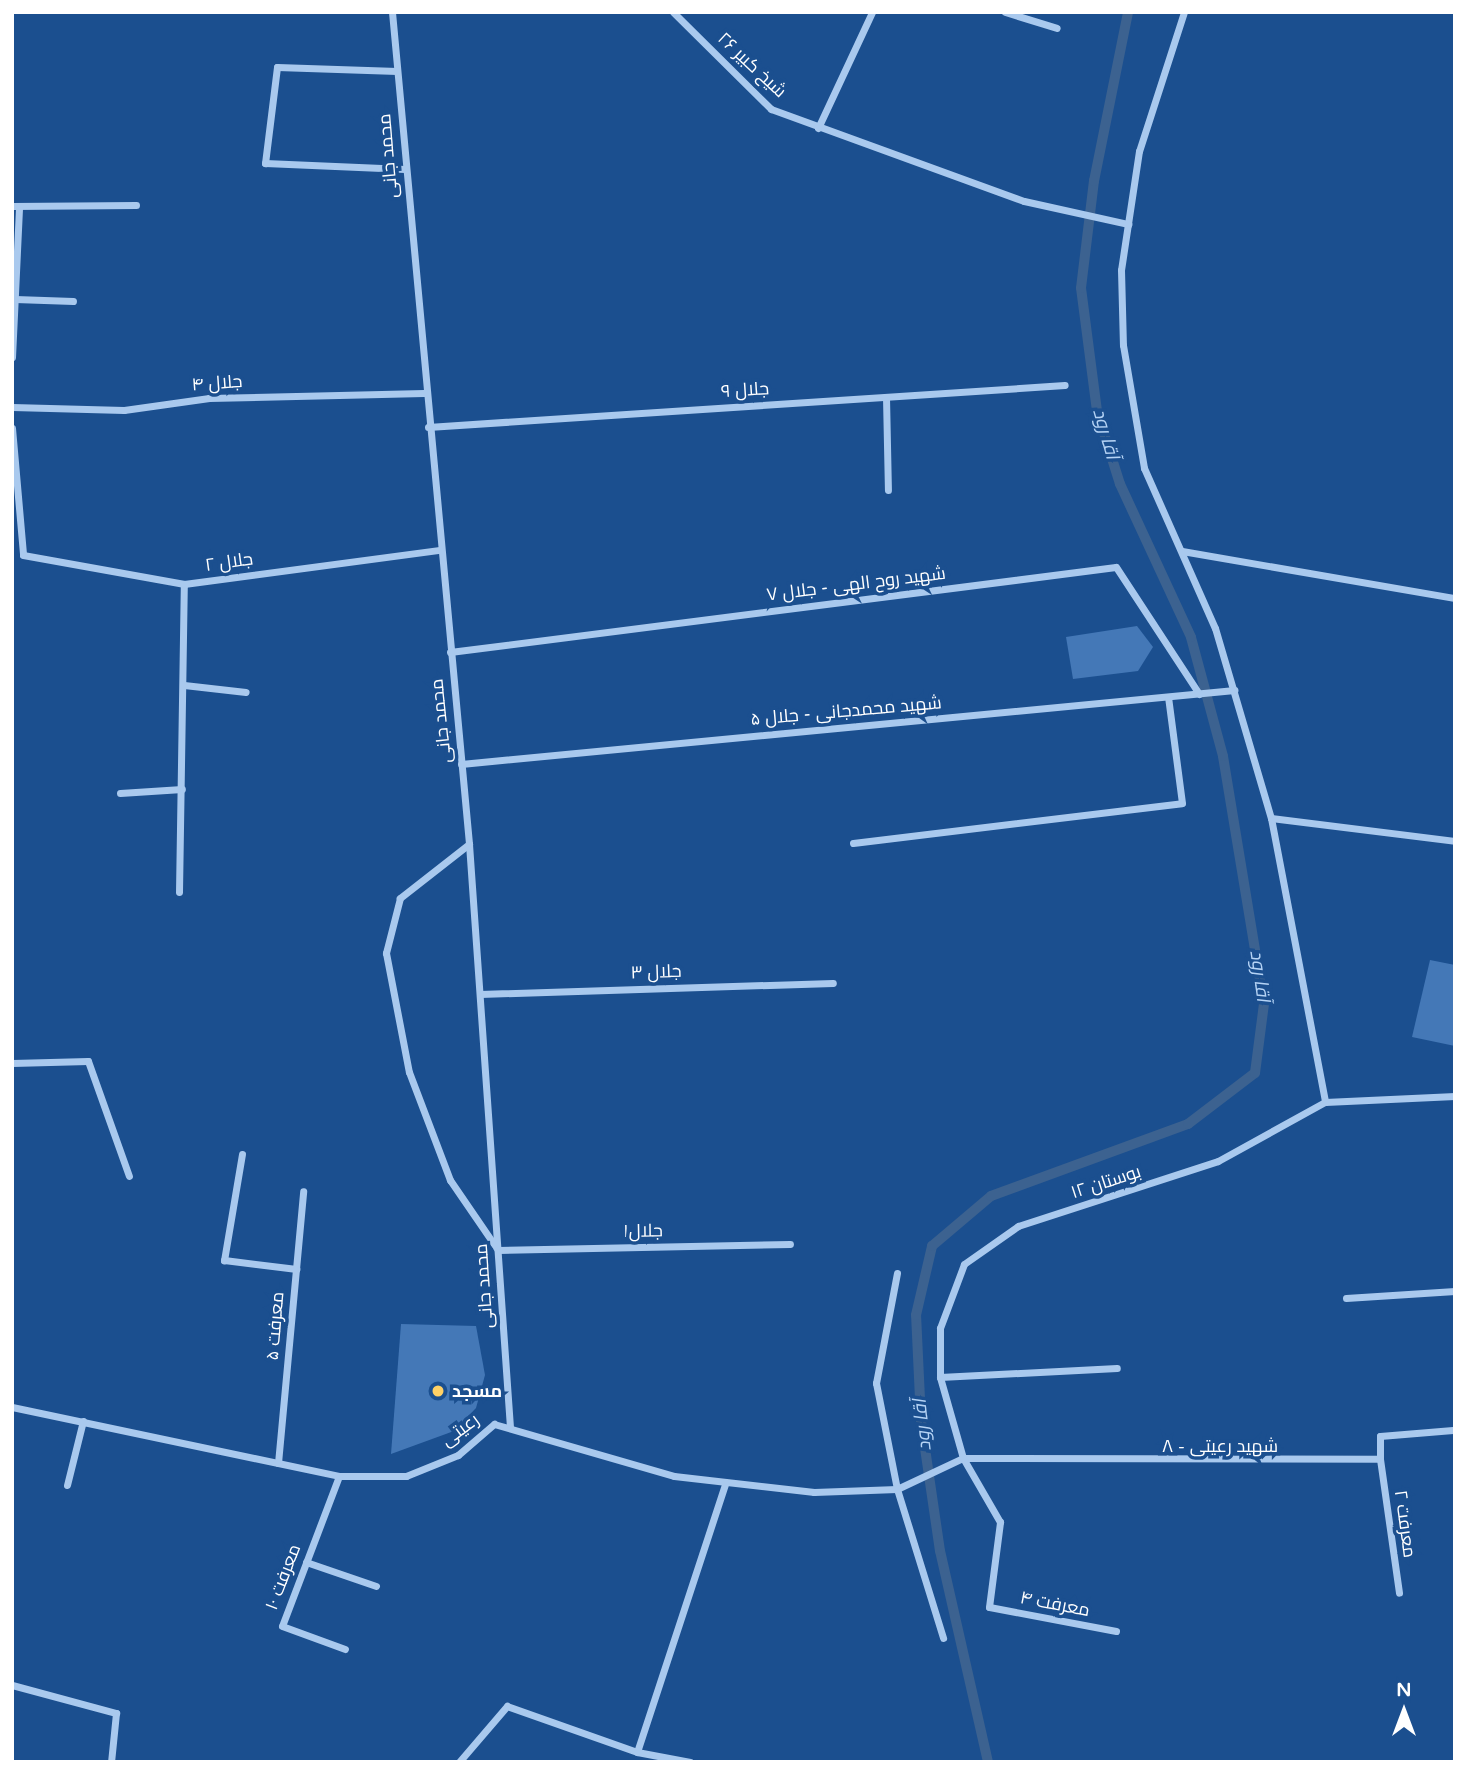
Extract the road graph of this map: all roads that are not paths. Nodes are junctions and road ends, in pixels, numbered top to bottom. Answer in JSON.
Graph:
{"nodes":[{"id":1,"x":392,"y":12,"type":"edge"},
{"id":2,"x":673,"y":12,"type":"edge"},
{"id":3,"x":872,"y":12,"type":"edge"},
{"id":4,"x":1005,"y":12,"type":"edge"},
{"id":5,"x":1184,"y":12,"type":"edge"},
{"id":6,"x":1057,"y":28,"type":"dead end"},
{"id":7,"x":397,"y":71,"type":"junction"},
{"id":8,"x":818,"y":128,"type":"junction"},
{"id":9,"x":405,"y":169,"type":"junction"},
{"id":10,"x":136,"y":205,"type":"dead end"},
{"id":11,"x":16,"y":206,"type":"edge"},
{"id":12,"x":1128,"y":224,"type":"junction"},
{"id":13,"x":15,"y":299,"type":"junction"},
{"id":14,"x":73,"y":301,"type":"dead end"},
{"id":15,"x":12,"y":357,"type":"edge"},
{"id":16,"x":1065,"y":385,"type":"dead end"},
{"id":17,"x":424,"y":393,"type":"junction"},
{"id":18,"x":886,"y":397,"type":"junction"},
{"id":19,"x":12,"y":407,"type":"edge"},
{"id":20,"x":428,"y":427,"type":"junction"},
{"id":21,"x":12,"y":428,"type":"edge"},
{"id":22,"x":15,"y":478,"type":"edge"},
{"id":23,"x":888,"y":490,"type":"dead end"},
{"id":24,"x":440,"y":550,"type":"junction"},
{"id":25,"x":1182,"y":551,"type":"junction"},
{"id":26,"x":184,"y":584,"type":"junction"},
{"id":27,"x":1455,"y":598,"type":"edge"},
{"id":28,"x":450,"y":652,"type":"junction"},
{"id":29,"x":184,"y":685,"type":"junction"},
{"id":30,"x":1234,"y":691,"type":"junction"},
{"id":31,"x":246,"y":692,"type":"dead end"},
{"id":32,"x":1199,"y":694,"type":"junction"},
{"id":33,"x":1168,"y":697,"type":"junction"},
{"id":34,"x":461,"y":764,"type":"junction"},
{"id":35,"x":182,"y":789,"type":"junction"},
{"id":36,"x":120,"y":793,"type":"dead end"},
{"id":37,"x":1271,"y":818,"type":"junction"},
{"id":38,"x":1455,"y":841,"type":"edge"},
{"id":39,"x":853,"y":843,"type":"dead end"},
{"id":40,"x":469,"y":844,"type":"junction"},
{"id":41,"x":179,"y":892,"type":"dead end"},
{"id":42,"x":833,"y":983,"type":"dead end"},
{"id":43,"x":480,"y":993,"type":"junction"},
{"id":44,"x":12,"y":1063,"type":"edge"},
{"id":45,"x":1455,"y":1096,"type":"edge"},
{"id":46,"x":1325,"y":1102,"type":"junction"},
{"id":47,"x":243,"y":1154,"type":"dead end"},
{"id":48,"x":130,"y":1176,"type":"dead end"},
{"id":49,"x":303,"y":1191,"type":"dead end"},
{"id":50,"x":790,"y":1244,"type":"dead end"},
{"id":51,"x":498,"y":1250,"type":"junction"},
{"id":52,"x":296,"y":1269,"type":"junction"},
{"id":53,"x":897,"y":1273,"type":"dead end"},
{"id":54,"x":1455,"y":1291,"type":"edge"},
{"id":55,"x":1346,"y":1298,"type":"dead end"},
{"id":56,"x":1117,"y":1367,"type":"dead end"},
{"id":57,"x":940,"y":1377,"type":"junction"},
{"id":58,"x":12,"y":1407,"type":"edge"},
{"id":59,"x":83,"y":1421,"type":"junction"},
{"id":60,"x":510,"y":1428,"type":"junction"},
{"id":61,"x":1453,"y":1430,"type":"edge"},
{"id":62,"x":963,"y":1458,"type":"junction"},
{"id":63,"x":1380,"y":1459,"type":"junction"},
{"id":64,"x":278,"y":1463,"type":"junction"},
{"id":65,"x":339,"y":1476,"type":"junction"},
{"id":66,"x":726,"y":1482,"type":"junction"},
{"id":67,"x":67,"y":1485,"type":"dead end"},
{"id":68,"x":897,"y":1489,"type":"junction"},
{"id":69,"x":306,"y":1562,"type":"junction"},
{"id":70,"x":376,"y":1586,"type":"dead end"},
{"id":71,"x":1399,"y":1593,"type":"dead end"},
{"id":72,"x":989,"y":1607,"type":"joint"},
{"id":73,"x":1116,"y":1631,"type":"dead end"},
{"id":74,"x":943,"y":1638,"type":"dead end"},
{"id":75,"x":345,"y":1649,"type":"dead end"},
{"id":76,"x":12,"y":1685,"type":"edge"},
{"id":77,"x":637,"y":1752,"type":"junction"},
{"id":78,"x":111,"y":1762,"type":"edge"},
{"id":79,"x":459,"y":1762,"type":"edge"},
{"id":80,"x":690,"y":1762,"type":"edge"}],
"edges":[{"from":1,"to":7,"type":"street","name":"محمد جانی"},
{"from":2,"to":8,"type":"street","name":"شیخ کبیر ۲۶"},
{"from":3,"to":8,"type":"street"},
{"from":4,"to":6,"type":"street"},
{"from":5,"to":12,"type":"street"},
{"from":7,"to":9,"type":"street","name":"محمد جانی"},
{"from":7,"to":9,"type":"street"},
{"from":8,"to":12,"type":"street","name":"شیخ کبیر ۲۶"},
{"from":9,"to":17,"type":"street","name":"محمد جانی"},
{"from":10,"to":11,"type":"street"},
{"from":11,"to":13,"type":"street"},
{"from":12,"to":25,"type":"street"},
{"from":13,"to":14,"type":"street"},
{"from":13,"to":15,"type":"street"},
{"from":16,"to":18,"type":"street","name":"جلال ۹"},
{"from":17,"to":19,"type":"street","name":"جلال ۴"},
{"from":17,"to":20,"type":"street","name":"محمد جانی"},
{"from":18,"to":20,"type":"street","name":"جلال ۹"},
{"from":18,"to":23,"type":"street"},
{"from":20,"to":24,"type":"street","name":"محمد جانی"},
{"from":21,"to":22,"type":"street"},
{"from":22,"to":26,"type":"street","name":"جلال ۲"},
{"from":24,"to":26,"type":"street","name":"جلال ۲"},
{"from":24,"to":28,"type":"street","name":"محمد جانی"},
{"from":25,"to":27,"type":"street"},
{"from":25,"to":30,"type":"street"},
{"from":26,"to":29,"type":"street"},
{"from":28,"to":32,"type":"street","name":"شهید روح الهی - جلال ۷"},
{"from":28,"to":34,"type":"street","name":"محمد جانی"},
{"from":29,"to":31,"type":"street"},
{"from":29,"to":35,"type":"street"},
{"from":30,"to":32,"type":"street","name":"شهید محمدجانی - جلال ۵"},
{"from":30,"to":37,"type":"street"},
{"from":32,"to":33,"type":"street","name":"شهید محمدجانی - جلال ۵"},
{"from":33,"to":34,"type":"street","name":"شهید محمدجانی - جلال ۵"},
{"from":33,"to":39,"type":"street"},
{"from":34,"to":40,"type":"street","name":"محمد جانی"},
{"from":35,"to":36,"type":"street"},
{"from":35,"to":41,"type":"street"},
{"from":37,"to":38,"type":"street"},
{"from":37,"to":46,"type":"street"},
{"from":40,"to":43,"type":"street","name":"محمد جانی"},
{"from":40,"to":51,"type":"street"},
{"from":42,"to":43,"type":"street","name":"جلال ۳"},
{"from":43,"to":51,"type":"street","name":"محمد جانی"},
{"from":44,"to":48,"type":"street"},
{"from":45,"to":46,"type":"street","name":"بوستان ۱۲"},
{"from":46,"to":57,"type":"street","name":"بوستان ۱۲"},
{"from":47,"to":52,"type":"street"},
{"from":49,"to":52,"type":"street","name":"معرفت ۵"},
{"from":50,"to":51,"type":"street","name":"جلال۱"},
{"from":51,"to":60,"type":"street","name":"محمد جانی"},
{"from":52,"to":64,"type":"street","name":"معرفت ۵"},
{"from":53,"to":68,"type":"street"},
{"from":54,"to":55,"type":"street"},
{"from":56,"to":57,"type":"street"},
{"from":57,"to":62,"type":"street","name":"بوستان ۱۲"},
{"from":58,"to":59,"type":"street","name":"رعیتی"},
{"from":59,"to":64,"type":"street","name":"رعیتی"},
{"from":59,"to":67,"type":"street"},
{"from":60,"to":65,"type":"street","name":"رعیتی"},
{"from":60,"to":66,"type":"street"},
{"from":61,"to":63,"type":"street"},
{"from":62,"to":63,"type":"street","name":"شهید رعیتی - ۸"},
{"from":62,"to":68,"type":"street"},
{"from":62,"to":72,"type":"street","name":"بوستان ۱۲"},
{"from":63,"to":71,"type":"street","name":"معرفت ۲"},
{"from":64,"to":65,"type":"street","name":"رعیتی"},
{"from":65,"to":69,"type":"street","name":"معرفت ۱۰"},
{"from":66,"to":68,"type":"street"},
{"from":66,"to":77,"type":"street"},
{"from":68,"to":74,"type":"street"},
{"from":69,"to":70,"type":"street"},
{"from":69,"to":75,"type":"street","name":"معرفت ۱۰"},
{"from":72,"to":73,"type":"street","name":"معرفت ۴"},
{"from":76,"to":78,"type":"street"},
{"from":77,"to":79,"type":"street"},
{"from":77,"to":80,"type":"street"}]}
